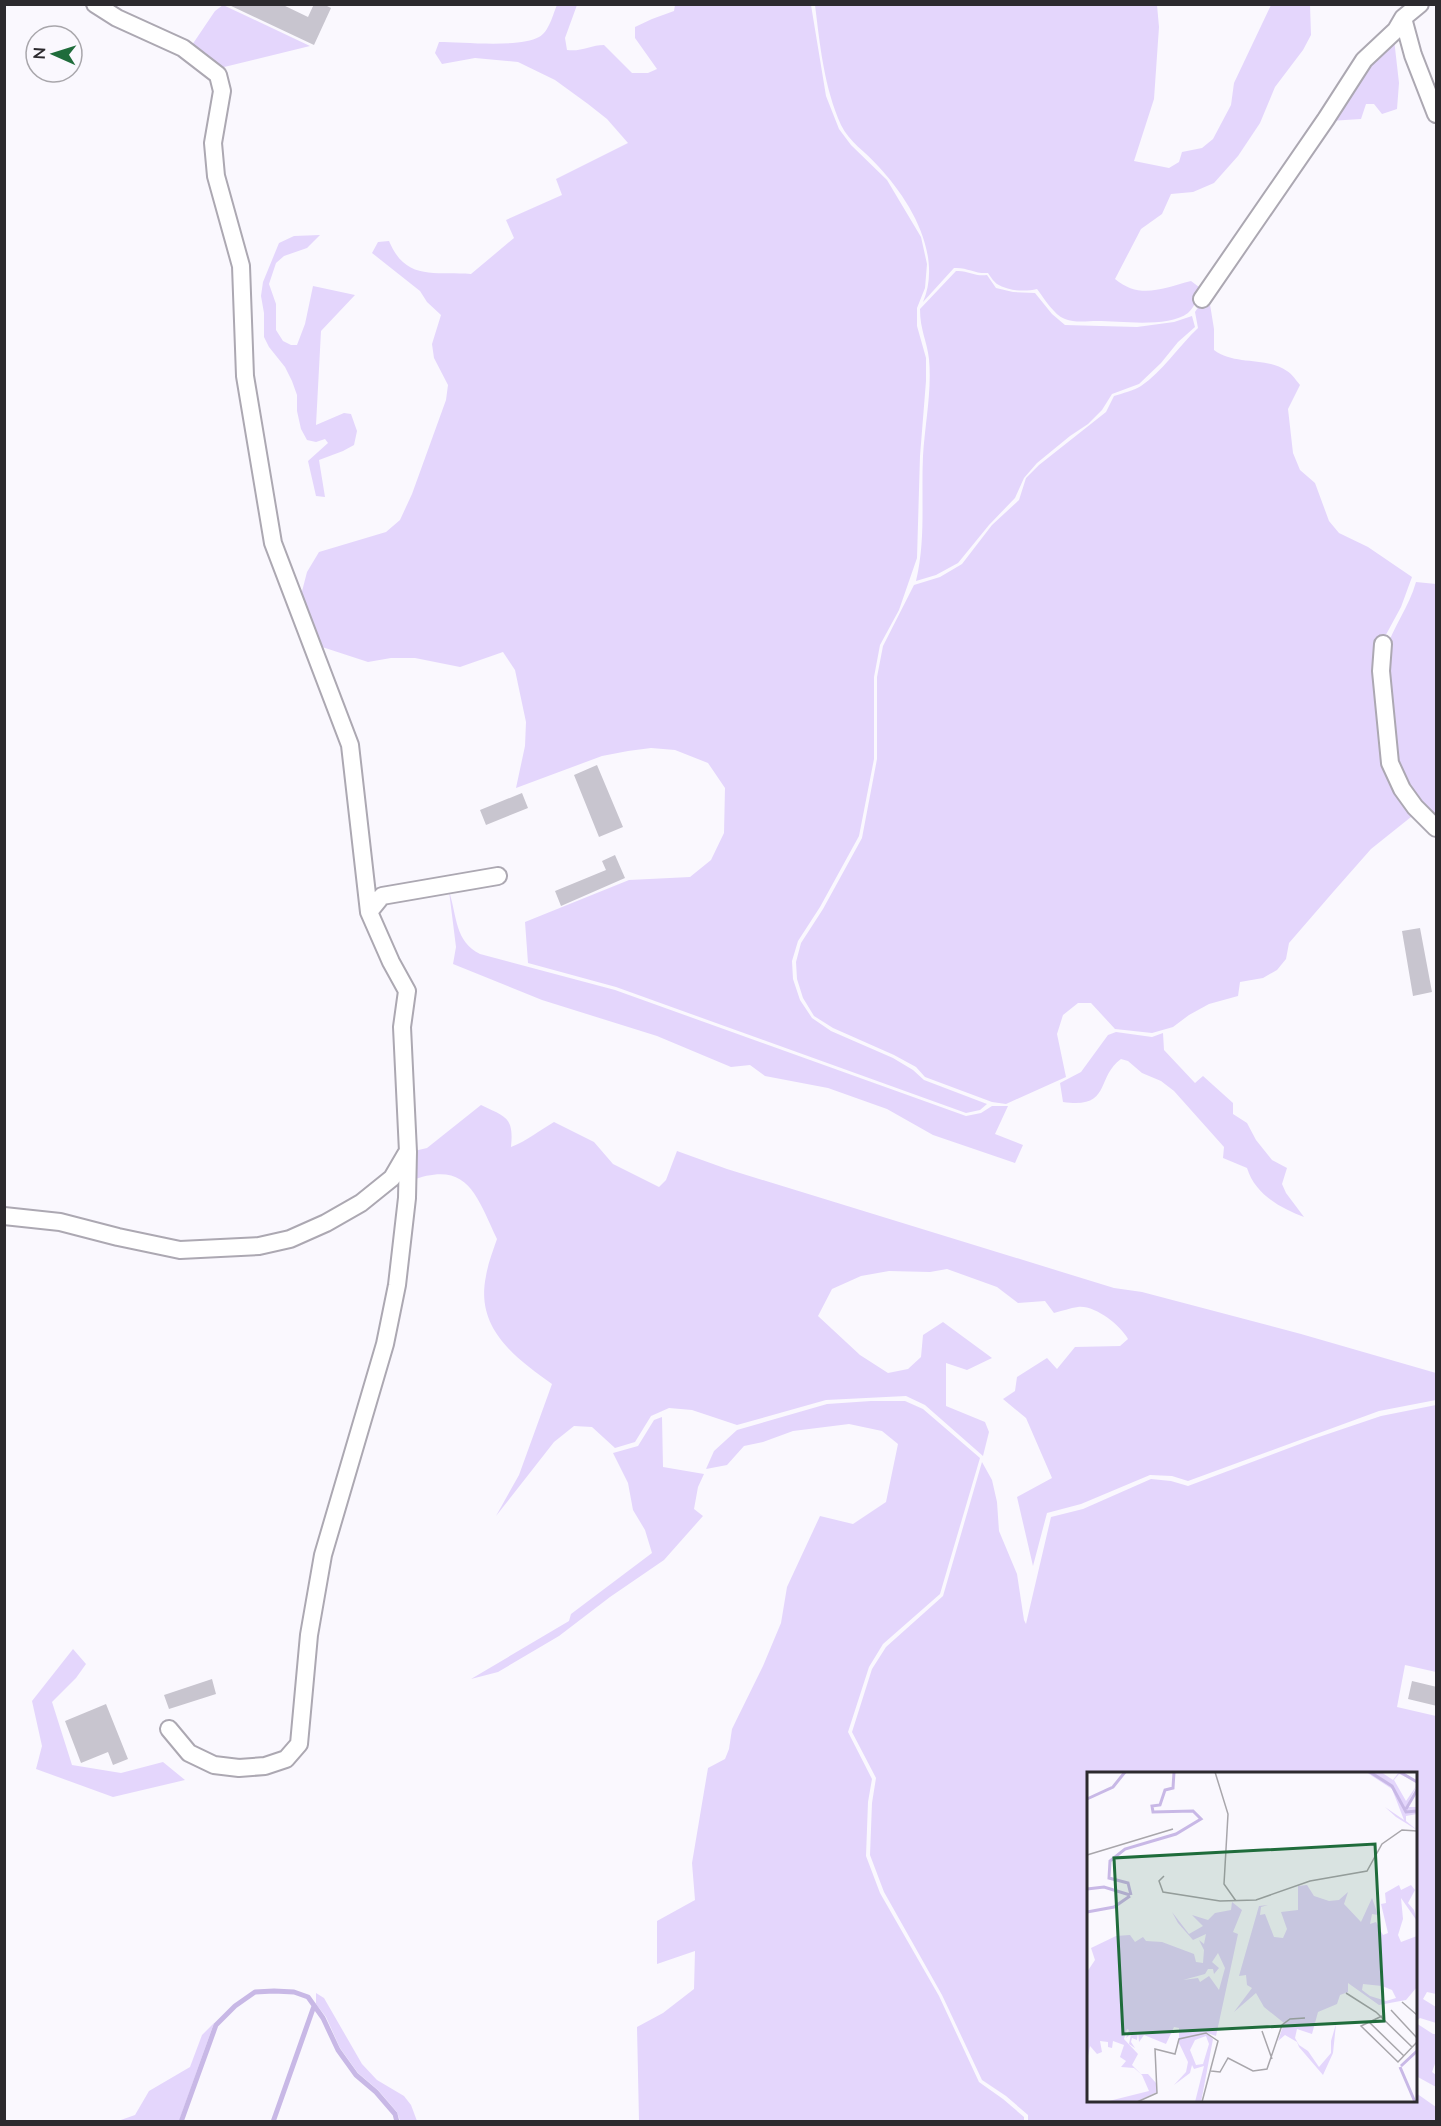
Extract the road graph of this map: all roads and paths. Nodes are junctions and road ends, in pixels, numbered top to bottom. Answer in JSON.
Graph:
{"nodes":[{"id":1,"x":95,"y":4,"type":"edge"},
{"id":2,"x":1420,"y":4,"type":"edge"},
{"id":3,"x":1403,"y":18,"type":"junction"},
{"id":4,"x":1437,"y":114,"type":"edge"},
{"id":5,"x":1202,"y":299,"type":"dead end"},
{"id":6,"x":1383,"y":644,"type":"dead end"},
{"id":7,"x":1437,"y":828,"type":"edge"},
{"id":8,"x":498,"y":876,"type":"dead end"},
{"id":9,"x":369,"y":912,"type":"junction"},
{"id":10,"x":408,"y":1152,"type":"junction"},
{"id":11,"x":4,"y":1216,"type":"edge"},
{"id":12,"x":169,"y":1729,"type":"dead end"}],
"edges":[{"from":1,"to":9,"type":"street"},
{"from":2,"to":3,"type":"street"},
{"from":3,"to":4,"type":"street"},
{"from":3,"to":5,"type":"street"},
{"from":6,"to":7,"type":"street"},
{"from":8,"to":9,"type":"street"},
{"from":9,"to":10,"type":"street"},
{"from":10,"to":11,"type":"street"},
{"from":10,"to":12,"type":"street"}]}
